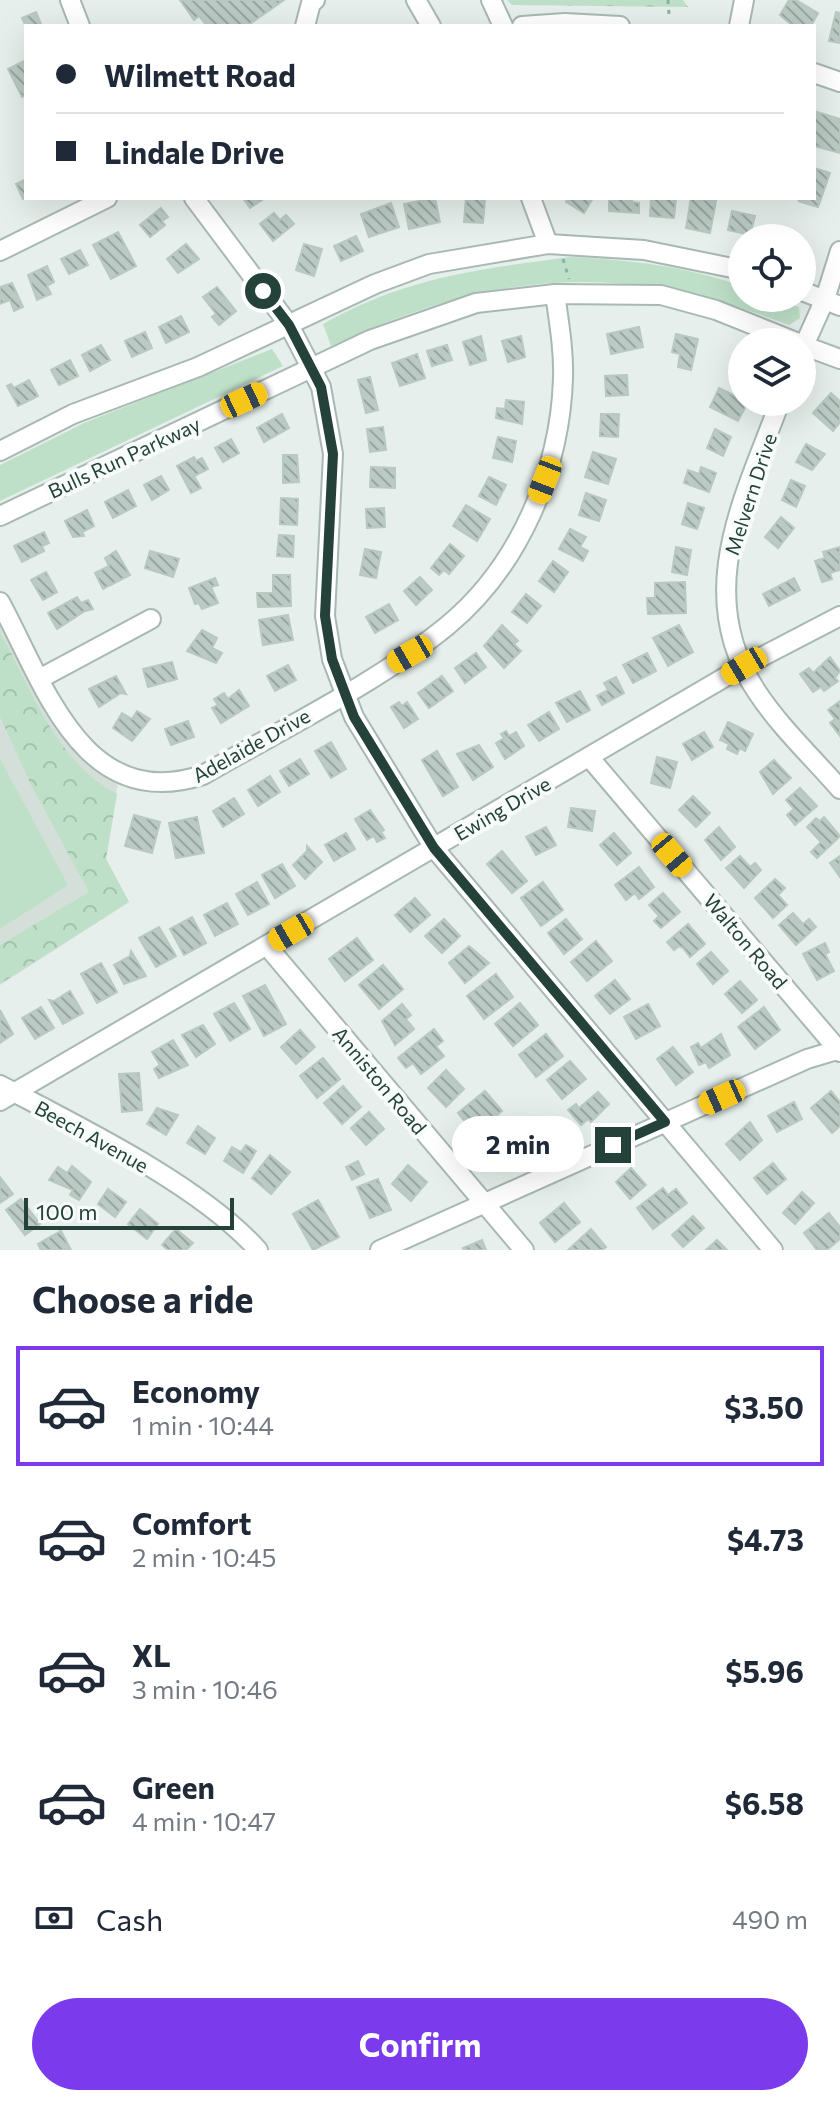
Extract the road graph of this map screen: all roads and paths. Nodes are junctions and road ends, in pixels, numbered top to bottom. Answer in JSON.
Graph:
{"nodes":[{"id":1,"x":70,"y":0,"type":"edge"},
{"id":2,"x":315,"y":0,"type":"edge"},
{"id":3,"x":416,"y":0,"type":"edge"},
{"id":4,"x":491,"y":0,"type":"edge"},
{"id":5,"x":668,"y":0,"type":"edge"},
{"id":6,"x":744,"y":0,"type":"edge"},
{"id":7,"x":669,"y":14,"type":"dead end"},
{"id":8,"x":79,"y":24,"type":"edge"},
{"id":9,"x":306,"y":24,"type":"edge"},
{"id":10,"x":430,"y":24,"type":"edge"},
{"id":11,"x":502,"y":24,"type":"edge"},
{"id":12,"x":551,"y":24,"type":"edge"},
{"id":13,"x":583,"y":24,"type":"edge"},
{"id":14,"x":739,"y":24,"type":"edge"},
{"id":15,"x":816,"y":74,"type":"edge"},
{"id":16,"x":840,"y":82,"type":"edge"},
{"id":17,"x":103,"y":200,"type":"edge"},
{"id":18,"x":195,"y":200,"type":"edge"},
{"id":19,"x":532,"y":200,"type":"edge"},
{"id":20,"x":555,"y":250,"type":"junction"},
{"id":21,"x":0,"y":251,"type":"edge"},
{"id":22,"x":840,"y":251,"type":"edge"},
{"id":23,"x":728,"y":267,"type":"edge"},
{"id":24,"x":570,"y":282,"type":"dead end"},
{"id":25,"x":555,"y":294,"type":"junction"},
{"id":26,"x":832,"y":302,"type":"edge"},
{"id":27,"x":289,"y":325,"type":"junction"},
{"id":28,"x":760,"y":328,"type":"edge"},
{"id":29,"x":813,"y":328,"type":"edge"},
{"id":30,"x":816,"y":350,"type":"edge"},
{"id":31,"x":840,"y":359,"type":"edge"},
{"id":32,"x":311,"y":369,"type":"junction"},
{"id":33,"x":775,"y":416,"type":"edge"},
{"id":34,"x":0,"y":451,"type":"edge"},
{"id":35,"x":0,"y":516,"type":"edge"},
{"id":36,"x":0,"y":602,"type":"edge"},
{"id":37,"x":840,"y":616,"type":"edge"},
{"id":38,"x":151,"y":619,"type":"dead end"},
{"id":39,"x":744,"y":666,"type":"junction"},
{"id":40,"x":41,"y":678,"type":"junction"},
{"id":41,"x":344,"y":693,"type":"junction"},
{"id":42,"x":589,"y":757,"type":"junction"},
{"id":43,"x":840,"y":789,"type":"edge"},
{"id":44,"x":434,"y":848,"type":"junction"},
{"id":45,"x":267,"y":946,"type":"junction"},
{"id":46,"x":839,"y":1050,"type":"edge"},
{"id":47,"x":5,"y":1093,"type":"edge"},
{"id":48,"x":665,"y":1122,"type":"junction"},
{"id":49,"x":484,"y":1203,"type":"junction"},
{"id":50,"x":258,"y":1250,"type":"edge"},
{"id":51,"x":380,"y":1250,"type":"edge"},
{"id":52,"x":524,"y":1250,"type":"edge"},
{"id":53,"x":773,"y":1250,"type":"edge"}],
"edges":[{"from":1,"to":8,"type":"street"},
{"from":2,"to":9,"type":"street"},
{"from":3,"to":10,"type":"street"},
{"from":4,"to":11,"type":"street"},
{"from":5,"to":7,"type":"path"},
{"from":6,"to":14,"type":"street"},
{"from":12,"to":13,"type":"street"},
{"from":15,"to":16,"type":"street"},
{"from":17,"to":21,"type":"street"},
{"from":18,"to":27,"type":"street"},
{"from":19,"to":20,"type":"street"},
{"from":20,"to":23,"type":"street"},
{"from":20,"to":24,"type":"path"},
{"from":20,"to":27,"type":"street"},
{"from":22,"to":26,"type":"street"},
{"from":25,"to":28,"type":"street","name":"Bulls Run Parkway"},
{"from":25,"to":32,"type":"street","name":"Bulls Run Parkway"},
{"from":25,"to":41,"type":"street","name":"Adelaide Drive"},
{"from":26,"to":29,"type":"street"},
{"from":27,"to":32,"type":"street"},
{"from":27,"to":34,"type":"street"},
{"from":30,"to":31,"type":"street","name":"Bulls Run Parkway"},
{"from":32,"to":35,"type":"street","name":"Bulls Run Parkway"},
{"from":32,"to":41,"type":"street"},
{"from":33,"to":39,"type":"street","name":"Melvern Drive"},
{"from":36,"to":40,"type":"street","name":"Adelaide Drive"},
{"from":37,"to":39,"type":"street","name":"Ewing Drive"},
{"from":38,"to":40,"type":"street"},
{"from":39,"to":42,"type":"street","name":"Ewing Drive"},
{"from":39,"to":43,"type":"street","name":"Melvern Drive"},
{"from":40,"to":41,"type":"street","name":"Adelaide Drive"},
{"from":41,"to":44,"type":"street"},
{"from":42,"to":44,"type":"street","name":"Ewing Drive"},
{"from":42,"to":46,"type":"street","name":"Walton Road"},
{"from":44,"to":45,"type":"street","name":"Ewing Drive"},
{"from":44,"to":48,"type":"street"},
{"from":45,"to":47,"type":"street","name":"Ewing Drive"},
{"from":45,"to":49,"type":"street","name":"Anniston Road"},
{"from":46,"to":48,"type":"street"},
{"from":47,"to":50,"type":"street","name":"Beech Avenue"},
{"from":48,"to":49,"type":"street"},
{"from":48,"to":53,"type":"street"},
{"from":49,"to":51,"type":"street"},
{"from":49,"to":52,"type":"street","name":"Anniston Road"}]}
